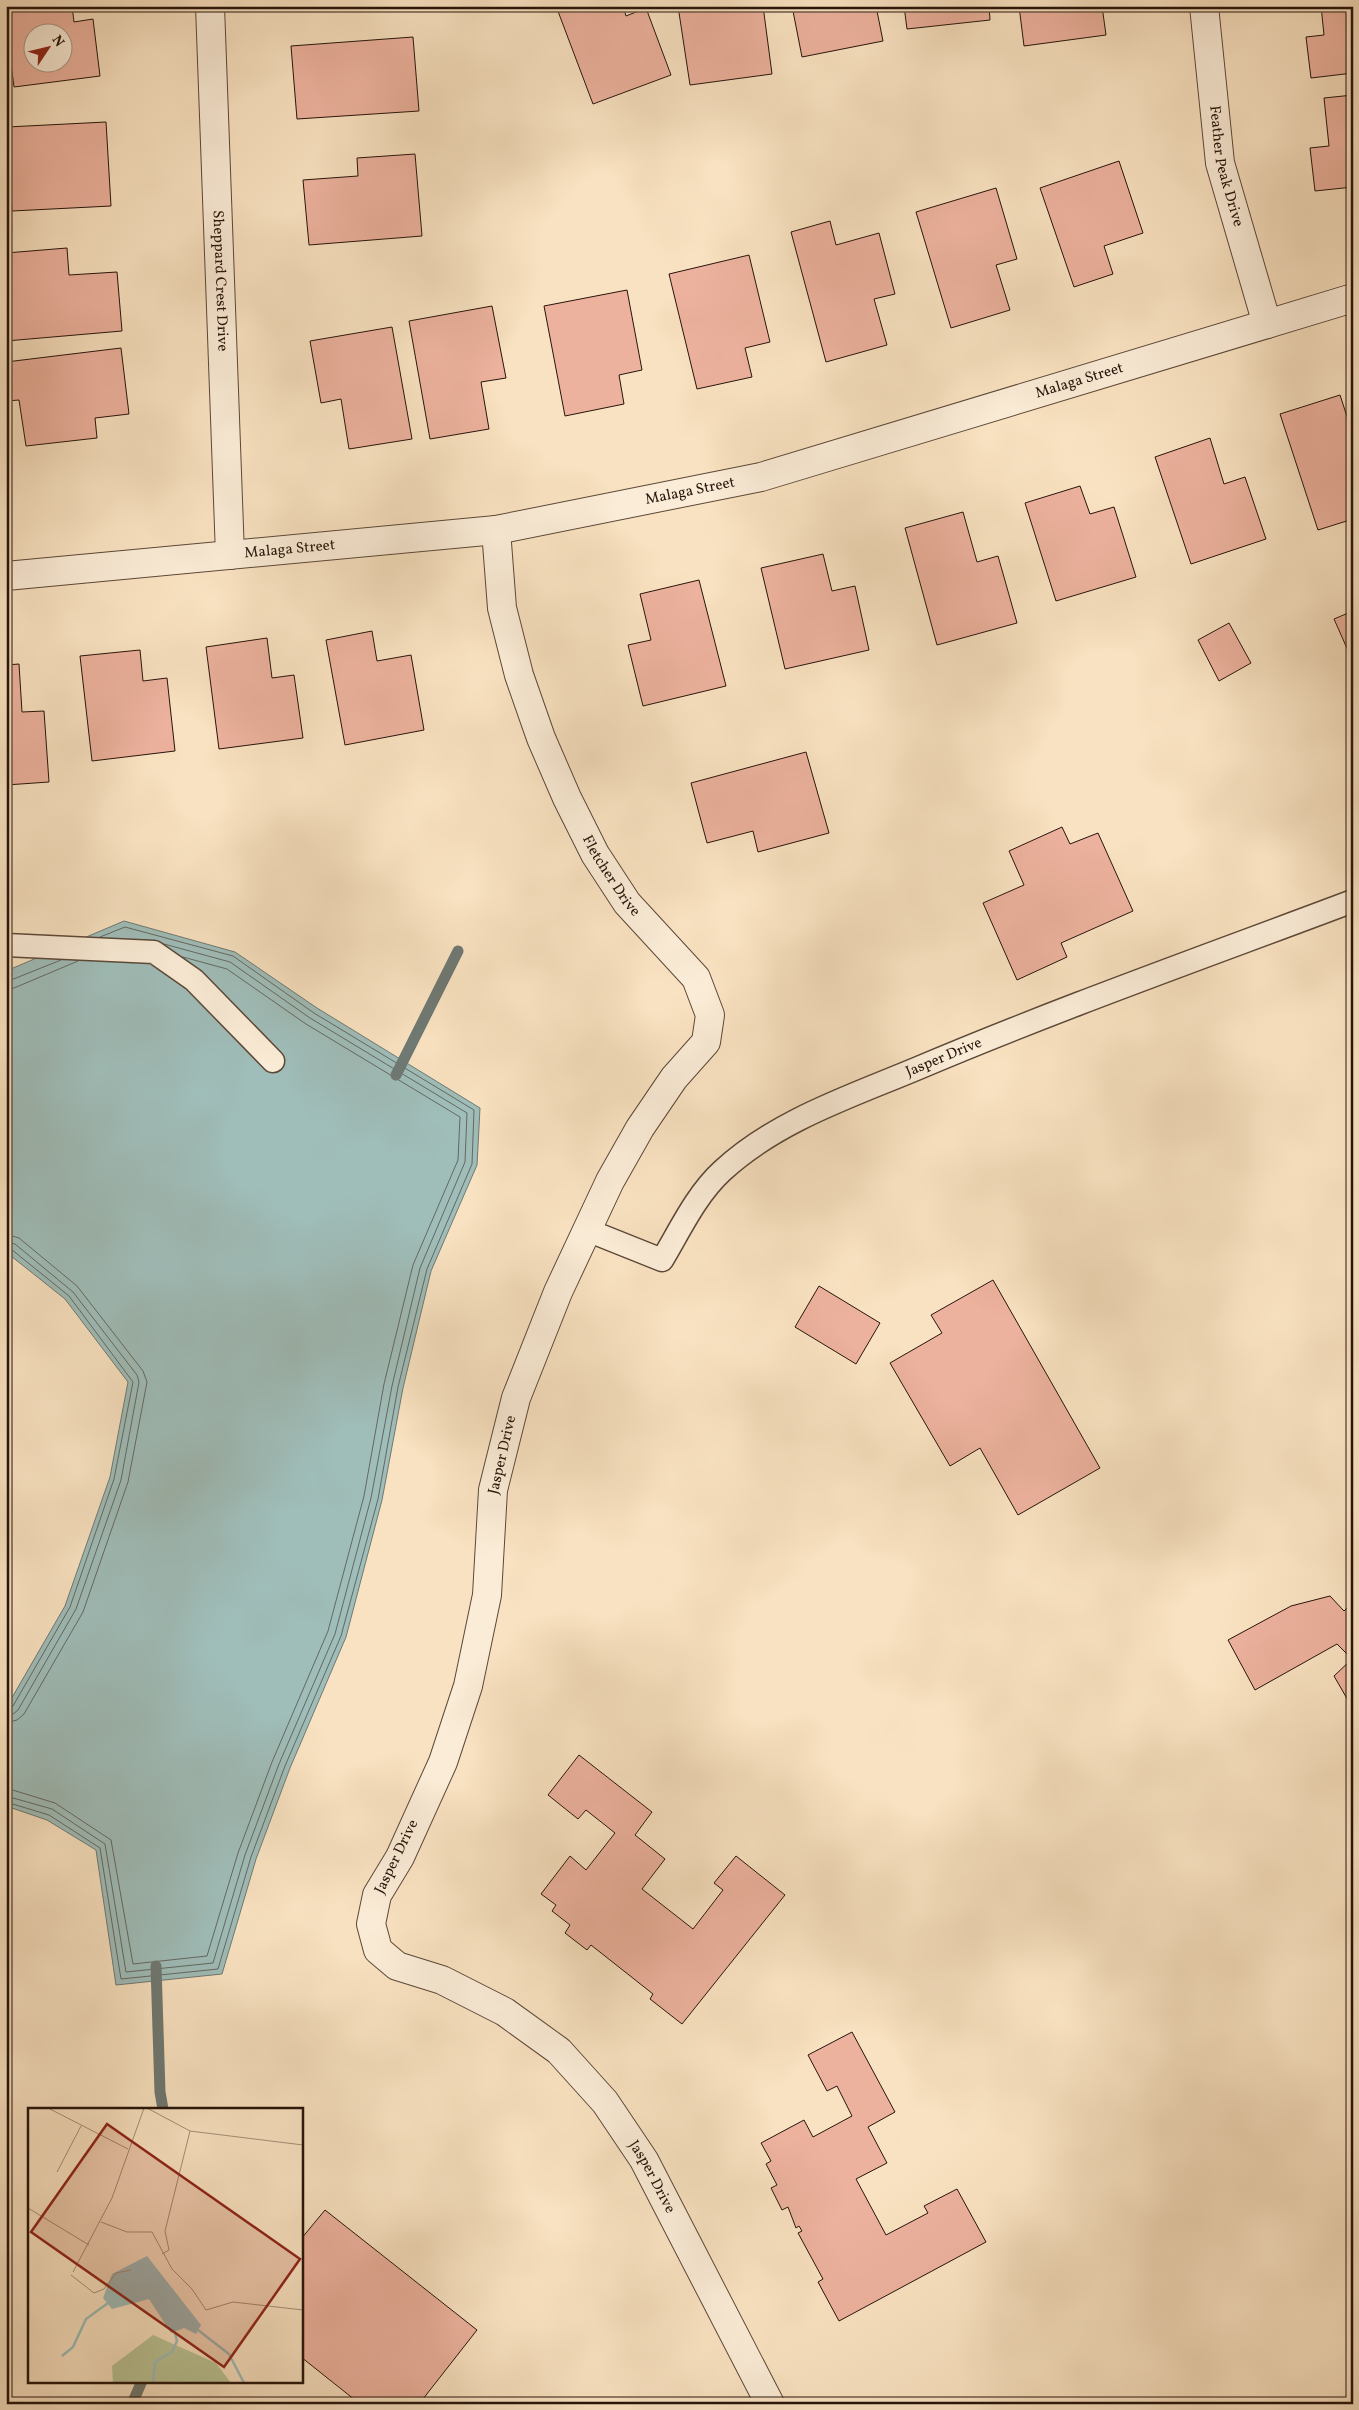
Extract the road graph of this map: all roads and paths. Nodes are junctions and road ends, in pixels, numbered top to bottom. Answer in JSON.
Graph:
{"nodes":[{"id":1,"x":210,"y":6,"type":"edge"},
{"id":2,"x":1204,"y":6,"type":"edge"},
{"id":3,"x":1353,"y":298,"type":"edge"},
{"id":4,"x":1267,"y":324,"type":"junction"},
{"id":5,"x":496,"y":530,"type":"junction"},
{"id":6,"x":230,"y":555,"type":"junction"},
{"id":7,"x":6,"y":576,"type":"edge"},
{"id":8,"x":1353,"y":901,"type":"edge"},
{"id":9,"x":6,"y":945,"type":"edge"},
{"id":10,"x":273,"y":1061,"type":"dead end"},
{"id":11,"x":610,"y":1181,"type":"joint"},
{"id":12,"x":586,"y":1230,"type":"junction"},
{"id":13,"x":770,"y":2404,"type":"edge"}],
"edges":[{"from":1,"to":6,"type":"street","name":"Sheppard Crest Drive"},
{"from":2,"to":4,"type":"street","name":"Feather Peak Drive"},
{"from":3,"to":4,"type":"street","name":"Malaga Street"},
{"from":4,"to":5,"type":"street","name":"Malaga Street"},
{"from":5,"to":6,"type":"street","name":"Malaga Street"},
{"from":5,"to":11,"type":"street","name":"Fletcher Drive"},
{"from":6,"to":7,"type":"street","name":"Malaga Street"},
{"from":8,"to":12,"type":"lane","name":"Jasper Drive"},
{"from":9,"to":10,"type":"lane"},
{"from":11,"to":12,"type":"street","name":"Jasper Drive"},
{"from":12,"to":13,"type":"street","name":"Jasper Drive"}]}
